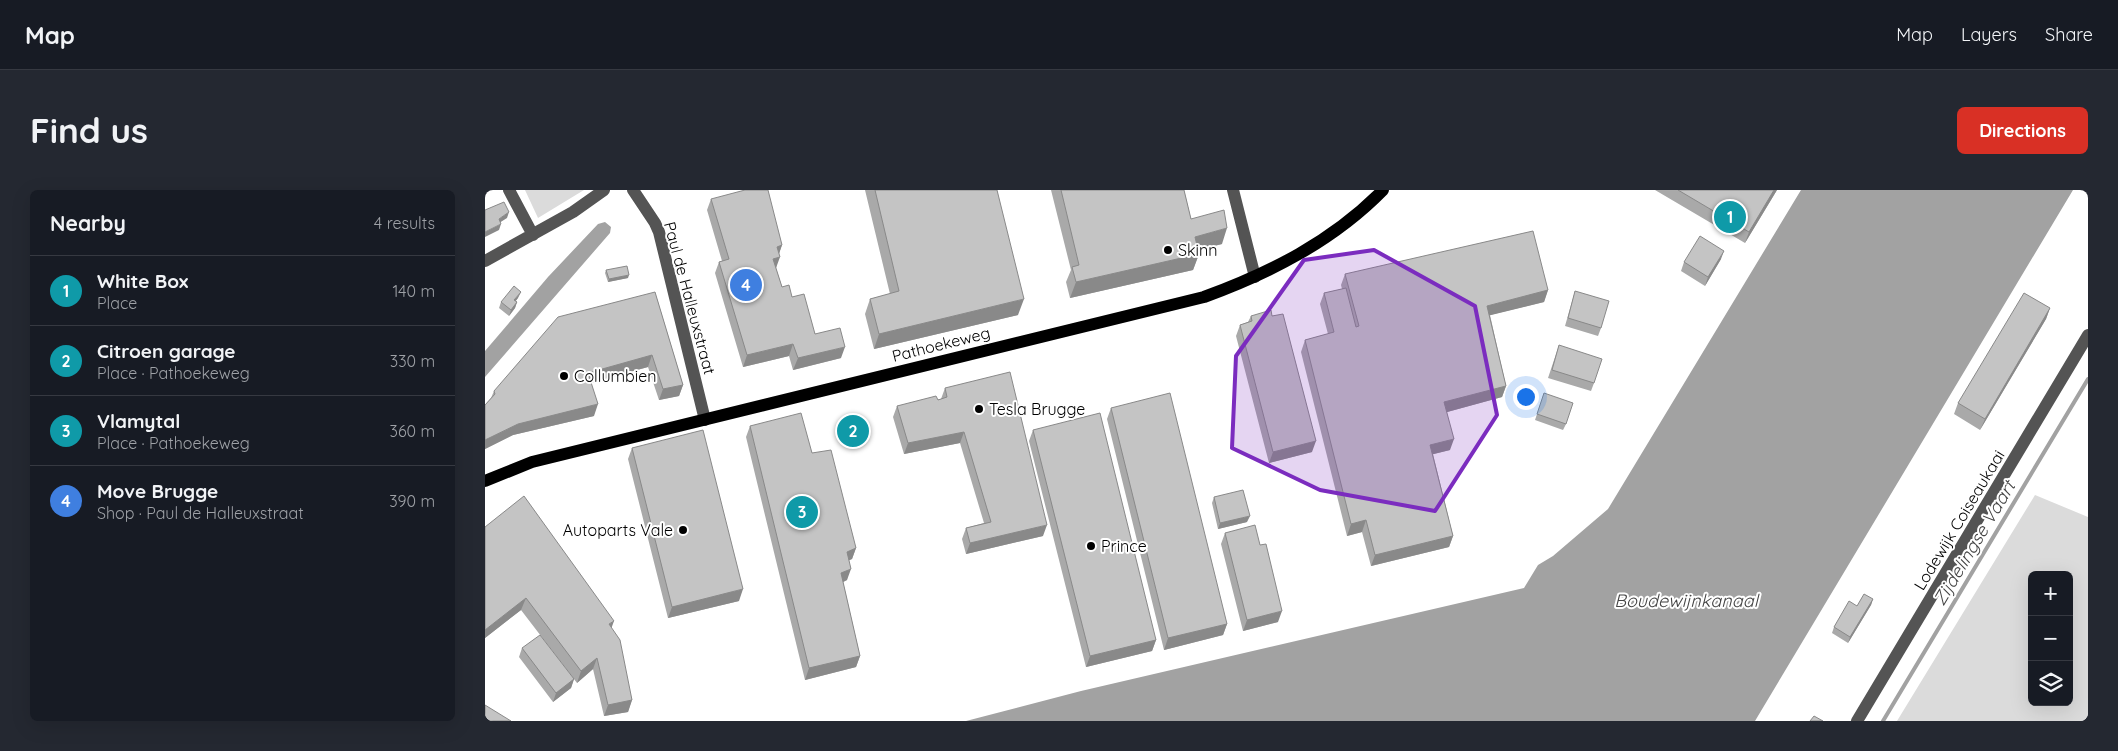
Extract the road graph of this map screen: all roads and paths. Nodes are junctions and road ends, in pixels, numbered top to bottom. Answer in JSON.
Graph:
{"nodes":[{"id":1,"x":509,"y":190,"type":"edge"},
{"id":2,"x":604,"y":190,"type":"edge"},
{"id":3,"x":633,"y":190,"type":"edge"},
{"id":4,"x":1233,"y":190,"type":"edge"},
{"id":5,"x":1383,"y":190,"type":"edge"},
{"id":6,"x":533,"y":235,"type":"junction"},
{"id":7,"x":485,"y":260,"type":"edge"},
{"id":8,"x":1255,"y":277,"type":"junction"},
{"id":9,"x":2088,"y":335,"type":"edge"},
{"id":10,"x":705,"y":420,"type":"junction"},
{"id":11,"x":485,"y":481,"type":"edge"},
{"id":12,"x":1857,"y":721,"type":"edge"}],
"edges":[{"from":1,"to":6,"type":"street"},
{"from":2,"to":6,"type":"street"},
{"from":3,"to":10,"type":"street","name":"Paul de Halleuxstraat"},
{"from":4,"to":8,"type":"street"},
{"from":5,"to":8,"type":"main road","name":"Pathoekeweg"},
{"from":6,"to":7,"type":"street"},
{"from":8,"to":10,"type":"main road","name":"Pathoekeweg"},
{"from":9,"to":12,"type":"street","name":"Lodewijk Coiseaukaai"},
{"from":10,"to":11,"type":"main road","name":"Pathoekeweg"}]}
